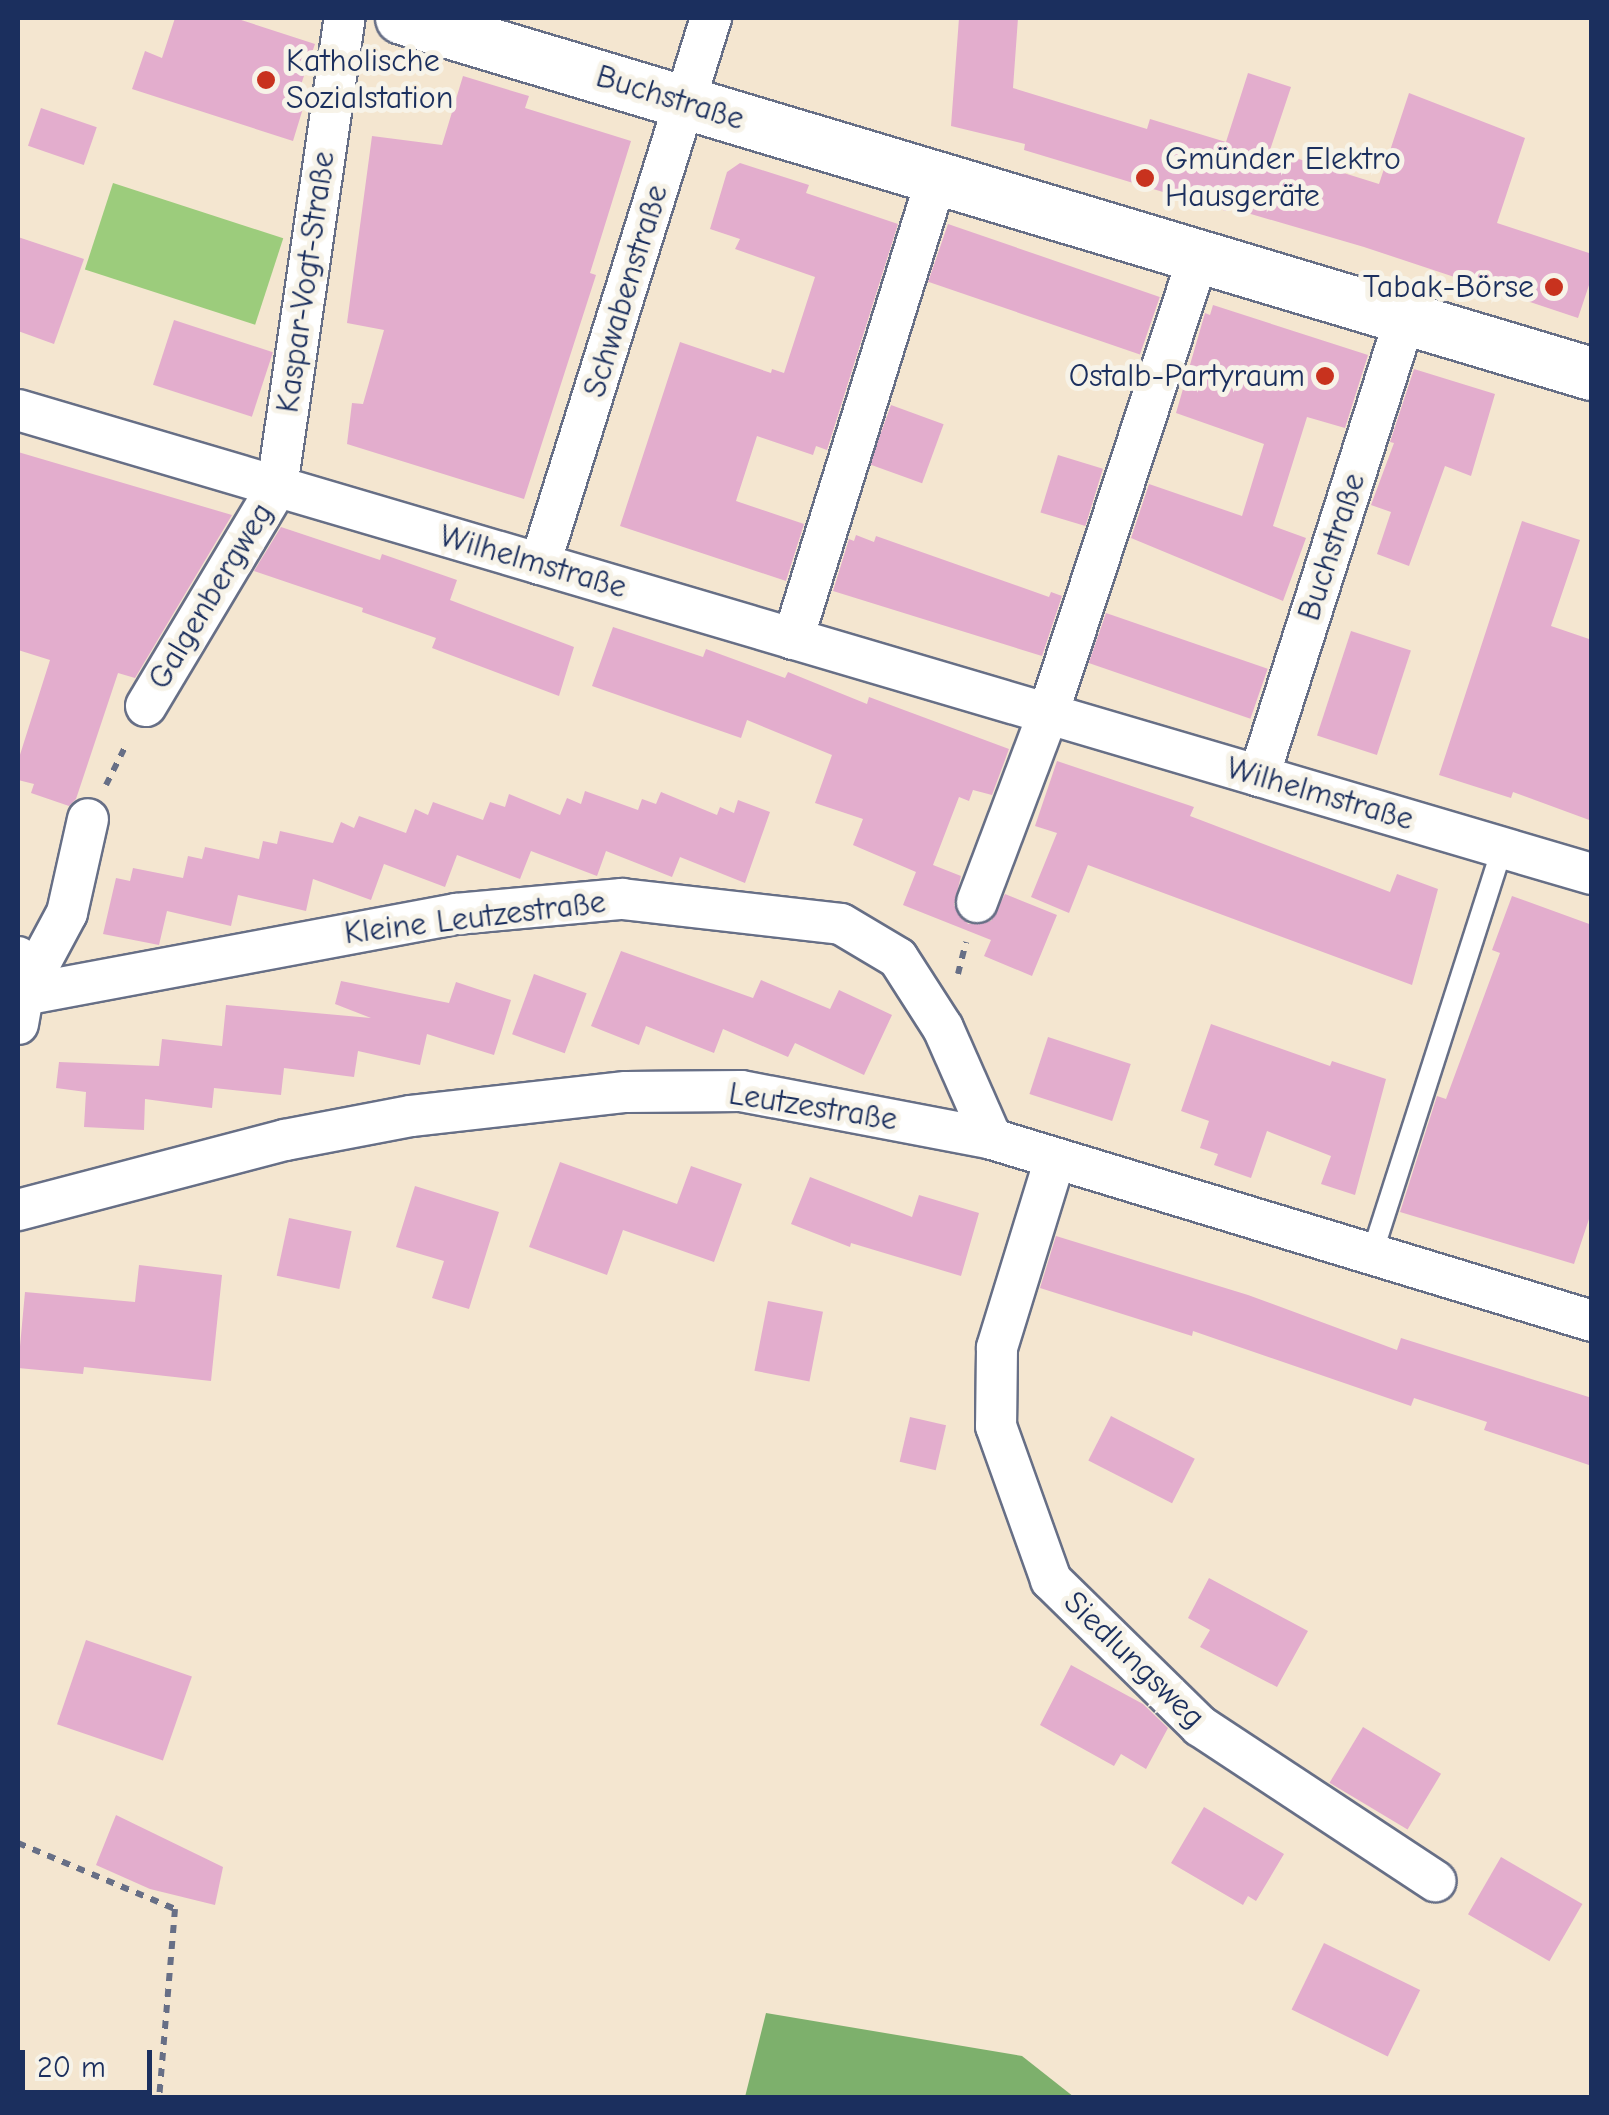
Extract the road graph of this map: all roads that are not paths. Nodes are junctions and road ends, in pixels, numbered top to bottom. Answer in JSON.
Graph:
{"nodes":[{"id":1,"x":345,"y":18,"type":"edge"},
{"id":2,"x":402,"y":18,"type":"edge"},
{"id":3,"x":711,"y":18,"type":"edge"},
{"id":4,"x":686,"y":102,"type":"junction"},
{"id":5,"x":937,"y":178,"type":"junction"},
{"id":6,"x":1198,"y":256,"type":"junction"},
{"id":7,"x":1405,"y":318,"type":"junction"},
{"id":8,"x":1592,"y":374,"type":"edge"},
{"id":9,"x":18,"y":410,"type":"edge"},
{"id":10,"x":277,"y":487,"type":"junction"},
{"id":11,"x":540,"y":564,"type":"junction"},
{"id":12,"x":793,"y":639,"type":"junction"},
{"id":13,"x":146,"y":706,"type":"road end"},
{"id":14,"x":1048,"y":714,"type":"junction"},
{"id":15,"x":1259,"y":776,"type":"junction"},
{"id":16,"x":88,"y":819,"type":"road end"},
{"id":17,"x":1502,"y":848,"type":"junction"},
{"id":18,"x":1592,"y":874,"type":"edge"},
{"id":19,"x":977,"y":902,"type":"road end"},
{"id":20,"x":19,"y":992,"type":"edge"},
{"id":21,"x":992,"y":1138,"type":"junction"},
{"id":22,"x":1056,"y":1158,"type":"junction"},
{"id":23,"x":18,"y":1210,"type":"edge"},
{"id":24,"x":1371,"y":1257,"type":"junction"},
{"id":25,"x":1592,"y":1321,"type":"edge"},
{"id":26,"x":1435,"y":1880,"type":"dead end"}],
"edges":[{"from":1,"to":10,"type":"street","name":"Kaspar-Vogt-Straße"},
{"from":2,"to":4,"type":"street","name":"Buchstraße"},
{"from":3,"to":4,"type":"street","name":"Schwabenstraße"},
{"from":4,"to":5,"type":"street","name":"Buchstraße"},
{"from":4,"to":11,"type":"street","name":"Schwabenstraße"},
{"from":5,"to":6,"type":"street","name":"Buchstraße"},
{"from":5,"to":12,"type":"street"},
{"from":6,"to":7,"type":"street","name":"Buchstraße"},
{"from":6,"to":14,"type":"street"},
{"from":7,"to":8,"type":"street","name":"Buchstraße"},
{"from":7,"to":15,"type":"street","name":"Buchstraße"},
{"from":9,"to":10,"type":"street","name":"Wilhelmstraße"},
{"from":10,"to":11,"type":"street","name":"Wilhelmstraße"},
{"from":10,"to":13,"type":"street","name":"Galgenbergweg"},
{"from":11,"to":12,"type":"street","name":"Wilhelmstraße"},
{"from":12,"to":14,"type":"street","name":"Wilhelmstraße"},
{"from":14,"to":15,"type":"street","name":"Wilhelmstraße"},
{"from":14,"to":19,"type":"street"},
{"from":15,"to":17,"type":"street","name":"Wilhelmstraße"},
{"from":16,"to":20,"type":"street"},
{"from":17,"to":18,"type":"street","name":"Wilhelmstraße"},
{"from":17,"to":24,"type":"lane"},
{"from":20,"to":21,"type":"street","name":"Kleine Leutzestraße"},
{"from":21,"to":22,"type":"street","name":"Leutzestraße"},
{"from":21,"to":23,"type":"street","name":"Leutzestraße"},
{"from":22,"to":24,"type":"street","name":"Leutzestraße"},
{"from":22,"to":26,"type":"street","name":"Siedlungsweg"},
{"from":24,"to":25,"type":"street","name":"Leutzestraße"}]}
